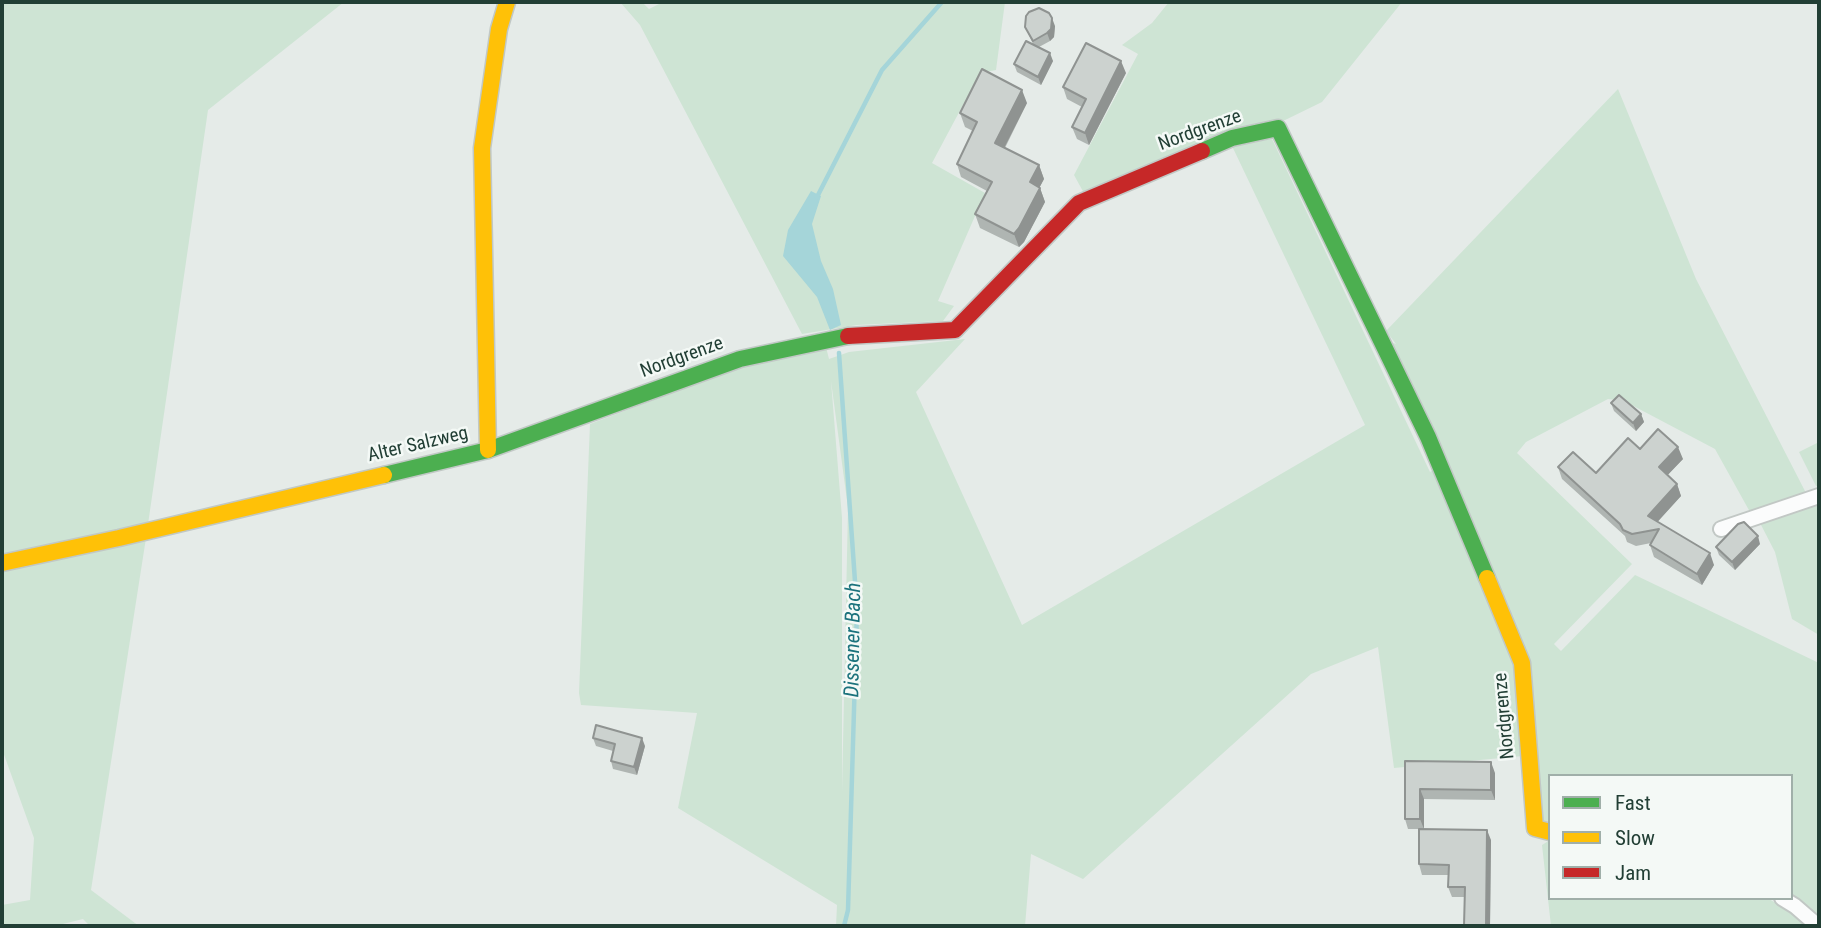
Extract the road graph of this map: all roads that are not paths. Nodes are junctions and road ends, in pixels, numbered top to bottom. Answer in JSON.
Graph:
{"nodes":[{"id":1,"x":507,"y":2,"type":"edge"},
{"id":2,"x":488,"y":450,"type":"junction"},
{"id":3,"x":1819,"y":495,"type":"edge"},
{"id":4,"x":1721,"y":529,"type":"dead end"},
{"id":5,"x":2,"y":563,"type":"edge"},
{"id":6,"x":1548,"y":831,"type":"edge"},
{"id":7,"x":1785,"y":900,"type":"edge"},
{"id":8,"x":1818,"y":926,"type":"edge"}],
"edges":[{"from":1,"to":2,"type":"street","name":"Alter Salzweg"},
{"from":2,"to":5,"type":"street","name":"Alter Salzweg"},
{"from":2,"to":6,"type":"street","name":"Nordgrenze"},
{"from":3,"to":4,"type":"street"},
{"from":7,"to":8,"type":"street"}]}
